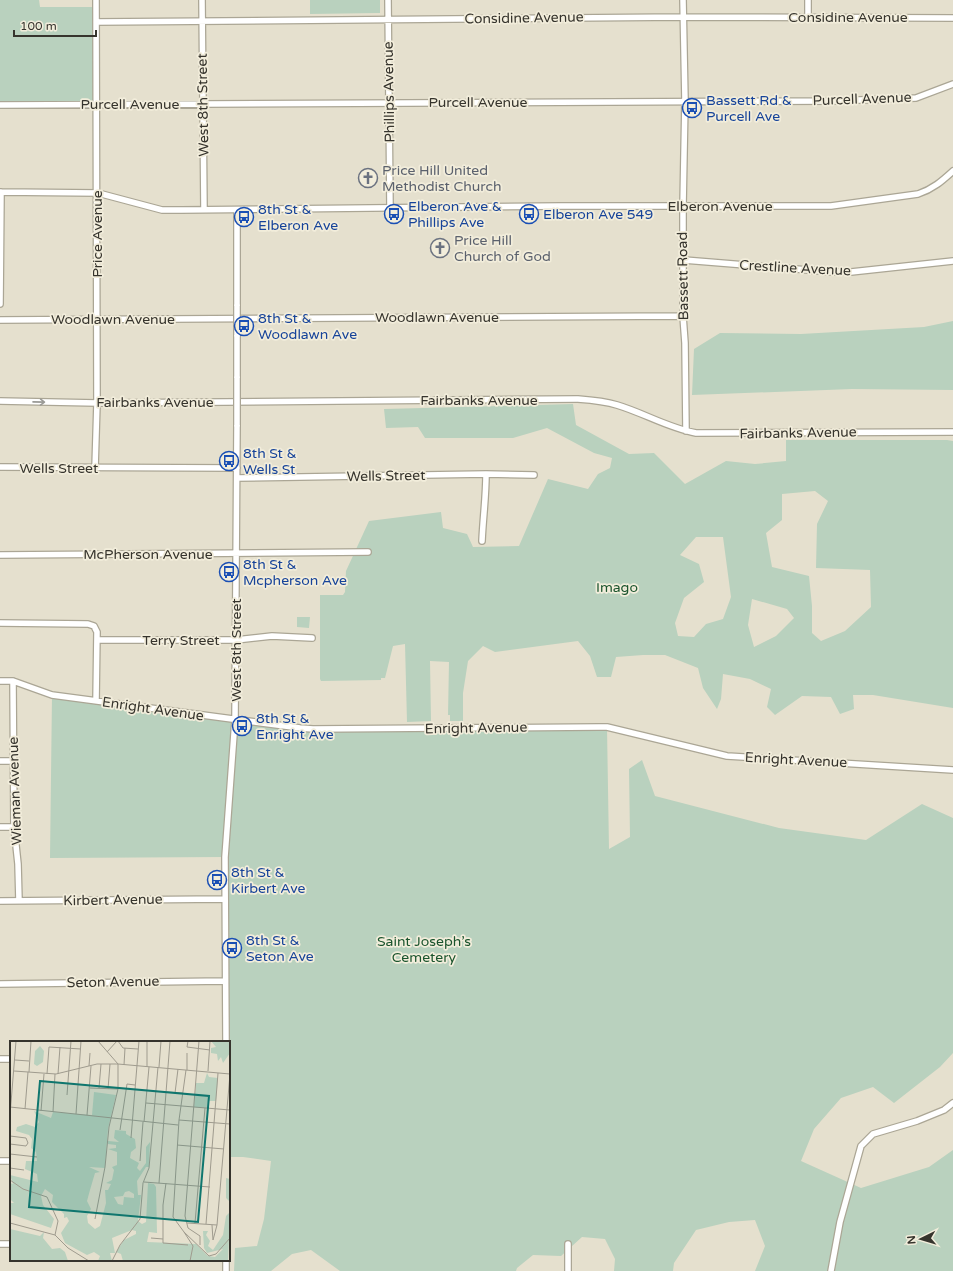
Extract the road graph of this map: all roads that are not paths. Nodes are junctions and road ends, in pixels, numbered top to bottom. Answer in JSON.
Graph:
{"nodes":[{"id":1,"x":96,"y":0,"type":"edge"},
{"id":2,"x":202,"y":0,"type":"edge"},
{"id":3,"x":388,"y":0,"type":"edge"},
{"id":4,"x":683,"y":0,"type":"edge"},
{"id":5,"x":808,"y":0,"type":"edge"},
{"id":6,"x":684,"y":17,"type":"junction"},
{"id":7,"x":808,"y":17,"type":"junction"},
{"id":8,"x":953,"y":18,"type":"edge"},
{"id":9,"x":388,"y":20,"type":"junction"},
{"id":10,"x":96,"y":22,"type":"junction"},
{"id":11,"x":202,"y":22,"type":"junction"},
{"id":12,"x":953,"y":84,"type":"edge"},
{"id":13,"x":685,"y":101,"type":"junction"},
{"id":14,"x":390,"y":103,"type":"junction"},
{"id":15,"x":96,"y":104,"type":"junction"},
{"id":16,"x":203,"y":104,"type":"junction"},
{"id":17,"x":0,"y":105,"type":"edge"},
{"id":18,"x":953,"y":171,"type":"edge"},
{"id":19,"x":0,"y":192,"type":"edge"},
{"id":20,"x":98,"y":193,"type":"junction"},
{"id":21,"x":683,"y":206,"type":"junction"},
{"id":22,"x":390,"y":208,"type":"junction"},
{"id":23,"x":204,"y":210,"type":"junction"},
{"id":24,"x":237,"y":210,"type":"junction"},
{"id":25,"x":0,"y":254,"type":"edge"},
{"id":26,"x":684,"y":260,"type":"junction"},
{"id":27,"x":953,"y":262,"type":"edge"},
{"id":28,"x":0,"y":304,"type":"edge"},
{"id":29,"x":683,"y":316,"type":"junction"},
{"id":30,"x":0,"y":320,"type":"edge"},
{"id":31,"x":97,"y":320,"type":"junction"},
{"id":32,"x":0,"y":401,"type":"edge"},
{"id":33,"x":97,"y":403,"type":"junction"},
{"id":34,"x":686,"y":431,"type":"junction"},
{"id":35,"x":953,"y":432,"type":"edge"},
{"id":36,"x":0,"y":467,"type":"edge"},
{"id":37,"x":95,"y":468,"type":"junction"},
{"id":38,"x":237,"y":468,"type":"junction"},
{"id":39,"x":486,"y":474,"type":"junction"},
{"id":40,"x":534,"y":475,"type":"dead end"},
{"id":41,"x":237,"y":478,"type":"junction"},
{"id":42,"x":482,"y":541,"type":"dead end"},
{"id":43,"x":368,"y":552,"type":"dead end"},
{"id":44,"x":236,"y":554,"type":"junction"},
{"id":45,"x":0,"y":555,"type":"edge"},
{"id":46,"x":0,"y":623,"type":"edge"},
{"id":47,"x":312,"y":638,"type":"dead end"},
{"id":48,"x":97,"y":640,"type":"junction"},
{"id":49,"x":236,"y":640,"type":"junction"},
{"id":50,"x":0,"y":681,"type":"edge"},
{"id":51,"x":13,"y":681,"type":"junction"},
{"id":52,"x":96,"y":701,"type":"junction"},
{"id":53,"x":235,"y":720,"type":"junction"},
{"id":54,"x":0,"y":761,"type":"edge"},
{"id":55,"x":13,"y":761,"type":"junction"},
{"id":56,"x":953,"y":770,"type":"edge"},
{"id":57,"x":0,"y":828,"type":"edge"},
{"id":58,"x":14,"y":828,"type":"junction"},
{"id":59,"x":225,"y":899,"type":"junction"},
{"id":60,"x":0,"y":901,"type":"edge"},
{"id":61,"x":19,"y":901,"type":"junction"},
{"id":62,"x":225,"y":981,"type":"junction"},
{"id":63,"x":0,"y":984,"type":"edge"},
{"id":64,"x":226,"y":1041,"type":"edge"},
{"id":65,"x":953,"y":1103,"type":"edge"},
{"id":66,"x":568,"y":1244,"type":"dead end"},
{"id":67,"x":568,"y":1271,"type":"edge"},
{"id":68,"x":831,"y":1271,"type":"edge"}],
"edges":[{"from":1,"to":10,"type":"street","name":"Price Avenue"},
{"from":2,"to":11,"type":"street","name":"West 8th Street"},
{"from":3,"to":9,"type":"street","name":"Phillips Avenue"},
{"from":4,"to":6,"type":"street","name":"Bassett Road"},
{"from":5,"to":7,"type":"street"},
{"from":6,"to":7,"type":"street","name":"Considine Avenue"},
{"from":6,"to":9,"type":"street","name":"Considine Avenue"},
{"from":6,"to":13,"type":"street","name":"Bassett Road"},
{"from":7,"to":8,"type":"street","name":"Considine Avenue"},
{"from":9,"to":11,"type":"street","name":"Considine Avenue"},
{"from":9,"to":14,"type":"street","name":"Phillips Avenue"},
{"from":10,"to":11,"type":"street","name":"Considine Avenue"},
{"from":10,"to":15,"type":"street","name":"Price Avenue"},
{"from":11,"to":16,"type":"street","name":"West 8th Street"},
{"from":12,"to":13,"type":"street","name":"Purcell Avenue"},
{"from":13,"to":14,"type":"street","name":"Purcell Avenue"},
{"from":13,"to":21,"type":"street","name":"Bassett Road"},
{"from":14,"to":16,"type":"street","name":"Purcell Avenue"},
{"from":14,"to":22,"type":"street","name":"Phillips Avenue"},
{"from":15,"to":16,"type":"street","name":"Purcell Avenue"},
{"from":15,"to":17,"type":"street","name":"Purcell Avenue"},
{"from":15,"to":20,"type":"street","name":"Price Avenue"},
{"from":16,"to":23,"type":"street","name":"West 8th Street"},
{"from":18,"to":21,"type":"street","name":"Elberon Avenue"},
{"from":19,"to":20,"type":"street","name":"Elberon Avenue"},
{"from":19,"to":25,"type":"street"},
{"from":20,"to":23,"type":"street","name":"Elberon Avenue"},
{"from":20,"to":31,"type":"street","name":"Price Avenue"},
{"from":21,"to":22,"type":"street","name":"Elberon Avenue"},
{"from":21,"to":26,"type":"street","name":"Bassett Road"},
{"from":22,"to":24,"type":"street","name":"Elberon Avenue"},
{"from":23,"to":24,"type":"street","name":"Elberon Avenue"},
{"from":24,"to":38,"type":"street","name":"West 8th Street","bridge":true},
{"from":25,"to":28,"type":"street"},
{"from":26,"to":27,"type":"street","name":"Crestline Avenue"},
{"from":26,"to":29,"type":"street","name":"Bassett Road"},
{"from":29,"to":31,"type":"street","name":"Woodlawn Avenue"},
{"from":29,"to":34,"type":"street","name":"Bassett Road"},
{"from":30,"to":31,"type":"street","name":"Woodlawn Avenue"},
{"from":31,"to":33,"type":"street","name":"Price Avenue"},
{"from":32,"to":33,"type":"street","name":"Fairbanks Avenue","one_way":true},
{"from":33,"to":34,"type":"street","name":"Fairbanks Avenue"},
{"from":33,"to":37,"type":"street","name":"Price Avenue"},
{"from":34,"to":35,"type":"street","name":"Fairbanks Avenue"},
{"from":36,"to":37,"type":"street","name":"Wells Street"},
{"from":37,"to":38,"type":"street","name":"Wells Street"},
{"from":38,"to":41,"type":"street","name":"West 8th Street"},
{"from":39,"to":40,"type":"street","name":"Wells Street"},
{"from":39,"to":41,"type":"street","name":"Wells Street"},
{"from":39,"to":42,"type":"street"},
{"from":41,"to":44,"type":"street","name":"West 8th Street"},
{"from":43,"to":44,"type":"street","name":"McPherson Avenue"},
{"from":44,"to":45,"type":"street","name":"McPherson Avenue"},
{"from":44,"to":49,"type":"street","name":"West 8th Street"},
{"from":46,"to":48,"type":"street"},
{"from":47,"to":49,"type":"street","name":"Terry Street"},
{"from":48,"to":49,"type":"street","name":"Terry Street"},
{"from":48,"to":52,"type":"street"},
{"from":49,"to":53,"type":"street","name":"West 8th Street"},
{"from":50,"to":51,"type":"street","name":"Enright Avenue"},
{"from":51,"to":52,"type":"street","name":"Enright Avenue"},
{"from":51,"to":55,"type":"street","name":"Wieman Avenue"},
{"from":52,"to":53,"type":"street","name":"Enright Avenue"},
{"from":53,"to":56,"type":"street","name":"Enright Avenue"},
{"from":53,"to":59,"type":"street","name":"West 8th Street"},
{"from":54,"to":55,"type":"street"},
{"from":55,"to":58,"type":"street","name":"Wieman Avenue"},
{"from":57,"to":58,"type":"street"},
{"from":58,"to":61,"type":"street","name":"Wieman Avenue"},
{"from":59,"to":61,"type":"street","name":"Kirbert Avenue"},
{"from":59,"to":62,"type":"street","name":"West 8th Street"},
{"from":60,"to":61,"type":"street","name":"Kirbert Avenue"},
{"from":62,"to":63,"type":"street","name":"Seton Avenue"},
{"from":62,"to":64,"type":"street","name":"West 8th Street"},
{"from":65,"to":68,"type":"street"},
{"from":66,"to":67,"type":"street"}]}
